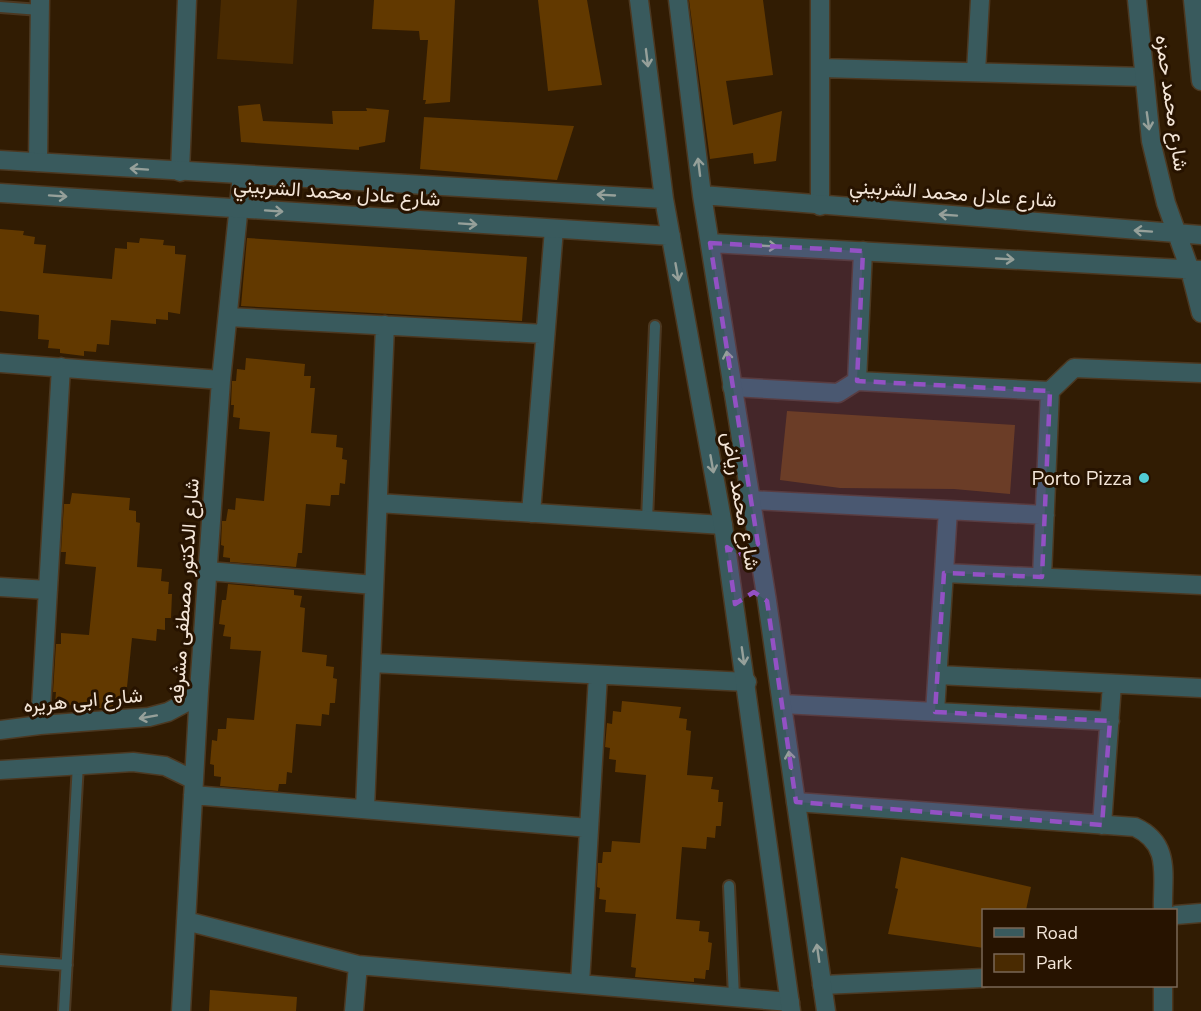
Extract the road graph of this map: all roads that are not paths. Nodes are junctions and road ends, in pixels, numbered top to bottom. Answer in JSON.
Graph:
{"nodes":[{"id":1,"x":187,"y":0,"type":"edge"},
{"id":2,"x":639,"y":0,"type":"edge"},
{"id":3,"x":678,"y":0,"type":"edge"},
{"id":4,"x":820,"y":0,"type":"edge"},
{"id":5,"x":980,"y":0,"type":"edge"},
{"id":6,"x":1137,"y":0,"type":"edge"},
{"id":7,"x":1192,"y":0,"type":"edge"},
{"id":8,"x":40,"y":5,"type":"edge"},
{"id":9,"x":0,"y":8,"type":"edge"},
{"id":10,"x":821,"y":68,"type":"junction"},
{"id":11,"x":976,"y":72,"type":"junction"},
{"id":12,"x":1144,"y":77,"type":"junction"},
{"id":13,"x":1201,"y":81,"type":"edge"},
{"id":14,"x":0,"y":160,"type":"edge"},
{"id":15,"x":38,"y":162,"type":"junction"},
{"id":16,"x":180,"y":172,"type":"junction"},
{"id":17,"x":242,"y":175,"type":"junction"},
{"id":18,"x":0,"y":193,"type":"edge"},
{"id":19,"x":702,"y":195,"type":"junction"},
{"id":20,"x":664,"y":199,"type":"junction"},
{"id":21,"x":820,"y":206,"type":"junction"},
{"id":22,"x":239,"y":208,"type":"junction"},
{"id":23,"x":554,"y":229,"type":"junction"},
{"id":24,"x":1177,"y":233,"type":"junction"},
{"id":25,"x":1201,"y":235,"type":"edge"},
{"id":26,"x":671,"y":236,"type":"junction"},
{"id":27,"x":710,"y":243,"type":"junction"},
{"id":28,"x":863,"y":252,"type":"junction"},
{"id":29,"x":1195,"y":270,"type":"edge"},
{"id":30,"x":1201,"y":313,"type":"edge"},
{"id":31,"x":228,"y":317,"type":"junction"},
{"id":32,"x":385,"y":325,"type":"junction"},
{"id":33,"x":655,"y":326,"type":"dead end"},
{"id":34,"x":545,"y":334,"type":"junction"},
{"id":35,"x":0,"y":363,"type":"edge"},
{"id":36,"x":61,"y":367,"type":"junction"},
{"id":37,"x":1201,"y":373,"type":"edge"},
{"id":38,"x":221,"y":380,"type":"junction"},
{"id":39,"x":857,"y":381,"type":"junction"},
{"id":40,"x":732,"y":387,"type":"junction"},
{"id":41,"x":1050,"y":391,"type":"junction"},
{"id":42,"x":750,"y":500,"type":"junction"},
{"id":43,"x":378,"y":503,"type":"junction"},
{"id":44,"x":948,"y":510,"type":"junction"},
{"id":45,"x":531,"y":513,"type":"junction"},
{"id":46,"x":1045,"y":515,"type":"junction"},
{"id":47,"x":647,"y":520,"type":"junction"},
{"id":48,"x":723,"y":525,"type":"junction"},
{"id":49,"x":758,"y":544,"type":"junction"},
{"id":50,"x":727,"y":547,"type":"junction"},
{"id":51,"x":207,"y":571,"type":"junction"},
{"id":52,"x":944,"y":573,"type":"junction"},
{"id":53,"x":1042,"y":577,"type":"junction"},
{"id":54,"x":374,"y":585,"type":"junction"},
{"id":55,"x":1201,"y":585,"type":"edge"},
{"id":56,"x":0,"y":587,"type":"edge"},
{"id":57,"x":48,"y":590,"type":"junction"},
{"id":58,"x":767,"y":601,"type":"junction"},
{"id":59,"x":735,"y":604,"type":"junction"},
{"id":60,"x":371,"y":663,"type":"junction"},
{"id":61,"x":598,"y":675,"type":"junction"},
{"id":62,"x":938,"y":675,"type":"junction"},
{"id":63,"x":747,"y":682,"type":"junction"},
{"id":64,"x":1112,"y":684,"type":"junction"},
{"id":65,"x":1201,"y":688,"type":"edge"},
{"id":66,"x":199,"y":691,"type":"junction"},
{"id":67,"x":782,"y":704,"type":"junction"},
{"id":68,"x":935,"y":712,"type":"junction"},
{"id":69,"x":1110,"y":721,"type":"junction"},
{"id":70,"x":40,"y":725,"type":"junction"},
{"id":71,"x":0,"y":730,"type":"edge"},
{"id":72,"x":78,"y":764,"type":"junction"},
{"id":73,"x":0,"y":770,"type":"edge"},
{"id":74,"x":193,"y":787,"type":"junction"},
{"id":75,"x":796,"y":802,"type":"junction"},
{"id":76,"x":365,"y":809,"type":"junction"},
{"id":77,"x":1102,"y":825,"type":"junction"},
{"id":78,"x":589,"y":828,"type":"junction"},
{"id":79,"x":729,"y":886,"type":"dead end"},
{"id":80,"x":1162,"y":909,"type":"edge"},
{"id":81,"x":1201,"y":913,"type":"edge"},
{"id":82,"x":1177,"y":915,"type":"edge"},
{"id":83,"x":186,"y":921,"type":"junction"},
{"id":84,"x":0,"y":960,"type":"edge"},
{"id":85,"x":67,"y":965,"type":"junction"},
{"id":86,"x":358,"y":965,"type":"junction"},
{"id":87,"x":982,"y":978,"type":"edge"},
{"id":88,"x":580,"y":984,"type":"junction"},
{"id":89,"x":822,"y":985,"type":"junction"},
{"id":90,"x":1163,"y":987,"type":"edge"},
{"id":91,"x":734,"y":997,"type":"junction"},
{"id":92,"x":791,"y":1007,"type":"edge"},
{"id":93,"x":64,"y":1011,"type":"edge"},
{"id":94,"x":181,"y":1011,"type":"edge"},
{"id":95,"x":354,"y":1011,"type":"edge"},
{"id":96,"x":826,"y":1011,"type":"edge"},
{"id":97,"x":1163,"y":1011,"type":"edge"}],
"edges":[{"from":1,"to":16,"type":"street"},
{"from":2,"to":20,"type":"street","name":"شارع محمد رياض","one_way":true},
{"from":19,"to":3,"type":"street","name":"شارع محمد رياض","one_way":true},
{"from":4,"to":10,"type":"street"},
{"from":5,"to":11,"type":"street"},
{"from":6,"to":12,"type":"street","name":"شارع محمد حمزه"},
{"from":7,"to":13,"type":"street","name":"شارع محمد حمزه"},
{"from":8,"to":9,"type":"lane"},
{"from":8,"to":15,"type":"street"},
{"from":10,"to":11,"type":"street"},
{"from":10,"to":21,"type":"street"},
{"from":11,"to":12,"type":"street"},
{"from":12,"to":24,"type":"street","name":"شارع محمد حمزه","one_way":true},
{"from":14,"to":15,"type":"street","name":"شارع عادل محمد الشربيني"},
{"from":16,"to":15,"type":"street","name":"شارع عادل محمد الشربيني","one_way":true},
{"from":16,"to":17,"type":"street","name":"شارع عادل محمد الشربيني"},
{"from":20,"to":17,"type":"street","name":"شارع عادل محمد الشربيني","one_way":true},
{"from":17,"to":22,"type":"street","name":"شارع الدكتور مصطفى مشرفه"},
{"from":18,"to":22,"type":"street","name":"شارع عادل محمد الشربيني","one_way":true},
{"from":19,"to":21,"type":"street","name":"شارع عادل محمد الشربيني"},
{"from":19,"to":27,"type":"street","name":"شارع محمد رياض"},
{"from":20,"to":26,"type":"street","name":"شارع محمد رياض"},
{"from":24,"to":21,"type":"street","name":"شارع عادل محمد الشربيني","one_way":true},
{"from":22,"to":23,"type":"street","name":"شارع عادل محمد الشربيني","one_way":true},
{"from":22,"to":31,"type":"street","name":"شارع الدكتور مصطفى مشرفه"},
{"from":23,"to":26,"type":"street","name":"شارع عادل محمد الشربيني"},
{"from":23,"to":34,"type":"street"},
{"from":24,"to":25,"type":"street","name":"شارع عادل محمد الشربيني"},
{"from":24,"to":29,"type":"street","name":"شارع محمد حمزه"},
{"from":26,"to":48,"type":"street","name":"شارع محمد رياض","one_way":true},
{"from":27,"to":28,"type":"street","one_way":true},
{"from":40,"to":27,"type":"street","name":"شارع محمد رياض","one_way":true},
{"from":28,"to":29,"type":"street","one_way":true},
{"from":28,"to":39,"type":"street"},
{"from":29,"to":30,"type":"street","name":"شارع محمد حمزه"},
{"from":31,"to":32,"type":"street"},
{"from":31,"to":38,"type":"street","name":"شارع الدكتور مصطفى مشرفه"},
{"from":32,"to":34,"type":"street"},
{"from":32,"to":43,"type":"street"},
{"from":33,"to":47,"type":"lane"},
{"from":34,"to":45,"type":"street"},
{"from":35,"to":36,"type":"street"},
{"from":36,"to":38,"type":"street"},
{"from":36,"to":57,"type":"street"},
{"from":37,"to":41,"type":"street"},
{"from":38,"to":51,"type":"street","name":"شارع الدكتور مصطفى مشرفه"},
{"from":39,"to":40,"type":"street"},
{"from":39,"to":41,"type":"street"},
{"from":40,"to":42,"type":"street","name":"شارع محمد رياض"},
{"from":41,"to":46,"type":"street"},
{"from":42,"to":44,"type":"street"},
{"from":42,"to":49,"type":"street","name":"شارع محمد رياض"},
{"from":43,"to":45,"type":"street"},
{"from":43,"to":54,"type":"street"},
{"from":44,"to":46,"type":"street"},
{"from":44,"to":52,"type":"street"},
{"from":45,"to":47,"type":"street"},
{"from":46,"to":53,"type":"street"},
{"from":47,"to":48,"type":"street"},
{"from":48,"to":50,"type":"street","name":"شارع محمد رياض"},
{"from":49,"to":50,"type":"street"},
{"from":49,"to":58,"type":"street","name":"شارع محمد رياض"},
{"from":50,"to":59,"type":"street","name":"شارع محمد رياض"},
{"from":51,"to":54,"type":"street"},
{"from":51,"to":66,"type":"street","name":"شارع الدكتور مصطفى مشرفه"},
{"from":52,"to":53,"type":"street"},
{"from":52,"to":62,"type":"street"},
{"from":53,"to":55,"type":"street"},
{"from":54,"to":60,"type":"street"},
{"from":56,"to":57,"type":"street"},
{"from":57,"to":70,"type":"street"},
{"from":58,"to":59,"type":"street"},
{"from":58,"to":67,"type":"street","name":"شارع محمد رياض"},
{"from":59,"to":63,"type":"street","name":"شارع محمد رياض","one_way":true},
{"from":60,"to":61,"type":"street"},
{"from":60,"to":76,"type":"street"},
{"from":61,"to":63,"type":"street"},
{"from":61,"to":78,"type":"street"},
{"from":62,"to":64,"type":"street"},
{"from":62,"to":68,"type":"street"},
{"from":63,"to":92,"type":"street","name":"شارع محمد رياض"},
{"from":64,"to":65,"type":"street"},
{"from":64,"to":69,"type":"street"},
{"from":66,"to":70,"type":"street","name":"شارع ابى هريره","one_way":true},
{"from":66,"to":74,"type":"street","name":"شارع الدكتور مصطفى مشرفه"},
{"from":67,"to":68,"type":"street"},
{"from":75,"to":67,"type":"street","name":"شارع محمد رياض","one_way":true},
{"from":68,"to":69,"type":"street"},
{"from":69,"to":77,"type":"street"},
{"from":70,"to":71,"type":"street","name":"شارع ابى هريره"},
{"from":72,"to":73,"type":"street"},
{"from":72,"to":74,"type":"street"},
{"from":72,"to":85,"type":"lane"},
{"from":74,"to":76,"type":"street"},
{"from":74,"to":83,"type":"street","name":"شارع الدكتور مصطفى مشرفه"},
{"from":75,"to":77,"type":"street"},
{"from":89,"to":75,"type":"street","name":"شارع محمد رياض","one_way":true},
{"from":76,"to":78,"type":"street"},
{"from":77,"to":80,"type":"street"},
{"from":78,"to":88,"type":"street"},
{"from":79,"to":91,"type":"lane"},
{"from":81,"to":82,"type":"street"},
{"from":83,"to":86,"type":"street"},
{"from":83,"to":94,"type":"street","name":"شارع الدكتور مصطفى مشرفه"},
{"from":84,"to":85,"type":"lane"},
{"from":85,"to":93,"type":"lane"},
{"from":86,"to":88,"type":"street"},
{"from":86,"to":95,"type":"street"},
{"from":87,"to":89,"type":"street"},
{"from":88,"to":91,"type":"street"},
{"from":89,"to":96,"type":"street","name":"شارع محمد رياض"},
{"from":90,"to":97,"type":"street"},
{"from":91,"to":92,"type":"street"}]}
